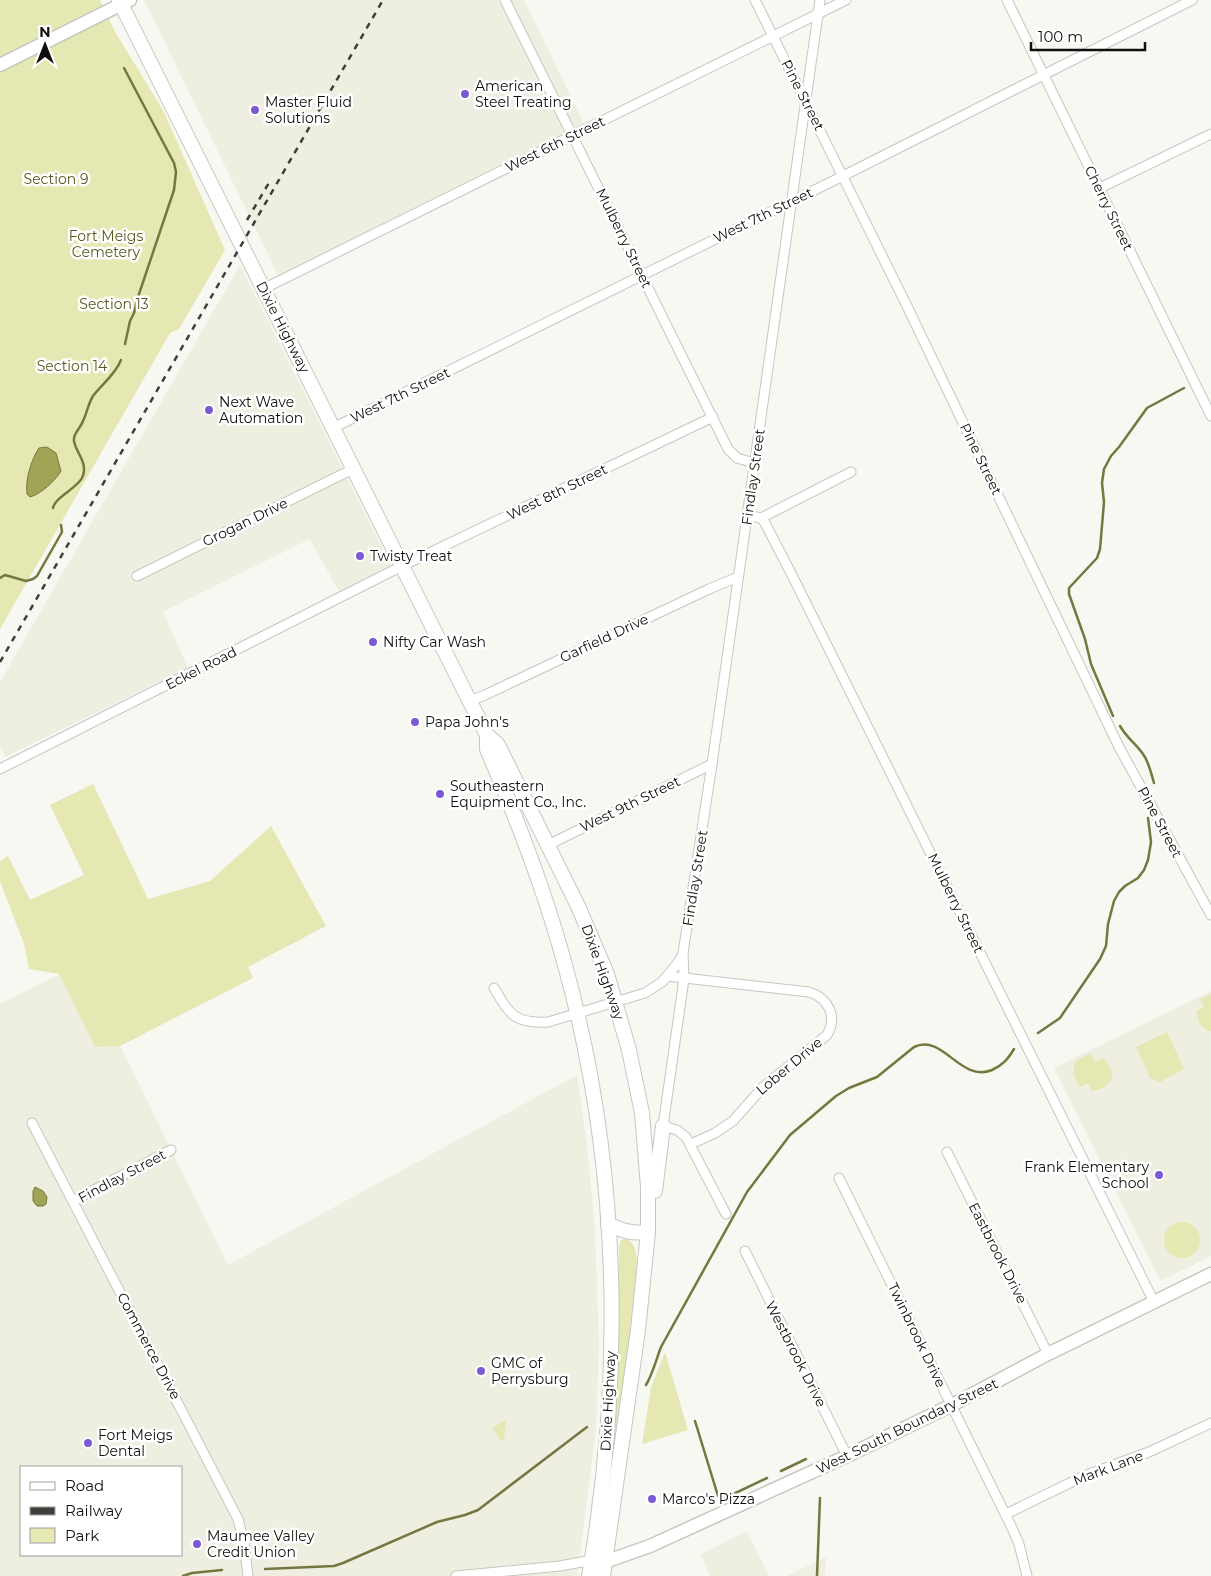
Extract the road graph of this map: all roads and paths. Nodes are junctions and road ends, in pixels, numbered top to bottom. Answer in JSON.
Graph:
{"nodes":[{"id":1,"x":505,"y":0,"type":"edge"},
{"id":2,"x":755,"y":0,"type":"edge"},
{"id":3,"x":820,"y":0,"type":"edge"},
{"id":4,"x":846,"y":0,"type":"edge"},
{"id":5,"x":1007,"y":0,"type":"edge"},
{"id":6,"x":1192,"y":0,"type":"edge"},
{"id":7,"x":123,"y":1,"type":"edge"},
{"id":8,"x":818,"y":14,"type":"junction"},
{"id":9,"x":773,"y":36,"type":"junction"},
{"id":10,"x":0,"y":65,"type":"edge"},
{"id":11,"x":1044,"y":75,"type":"junction"},
{"id":12,"x":806,"y":99,"type":"junction"},
{"id":13,"x":1211,"y":134,"type":"edge"},
{"id":14,"x":572,"y":135,"type":"junction"},
{"id":15,"x":843,"y":176,"type":"junction"},
{"id":16,"x":1100,"y":188,"type":"junction"},
{"id":17,"x":792,"y":201,"type":"junction"},
{"id":18,"x":642,"y":276,"type":"junction"},
{"id":19,"x":263,"y":289,"type":"junction"},
{"id":20,"x":1211,"y":416,"type":"edge"},
{"id":21,"x":713,"y":417,"type":"junction"},
{"id":22,"x":333,"y":428,"type":"junction"},
{"id":23,"x":754,"y":463,"type":"junction"},
{"id":24,"x":353,"y":469,"type":"junction"},
{"id":25,"x":851,"y":472,"type":"dead end"},
{"id":26,"x":747,"y":515,"type":"junction"},
{"id":27,"x":761,"y":518,"type":"junction"},
{"id":28,"x":402,"y":566,"type":"junction"},
{"id":29,"x":137,"y":576,"type":"dead end"},
{"id":30,"x":738,"y":576,"type":"junction"},
{"id":31,"x":470,"y":701,"type":"junction"},
{"id":32,"x":487,"y":735,"type":"junction"},
{"id":33,"x":712,"y":764,"type":"junction"},
{"id":34,"x":0,"y":770,"type":"edge"},
{"id":35,"x":548,"y":844,"type":"junction"},
{"id":36,"x":1211,"y":915,"type":"edge"},
{"id":37,"x":683,"y":953,"type":"junction"},
{"id":38,"x":667,"y":976,"type":"junction"},
{"id":39,"x":684,"y":978,"type":"junction"},
{"id":40,"x":494,"y":988,"type":"dead end"},
{"id":41,"x":616,"y":1002,"type":"junction"},
{"id":42,"x":578,"y":1014,"type":"junction"},
{"id":43,"x":32,"y":1123,"type":"dead end"},
{"id":44,"x":663,"y":1126,"type":"junction"},
{"id":45,"x":691,"y":1144,"type":"junction"},
{"id":46,"x":171,"y":1150,"type":"dead end"},
{"id":47,"x":947,"y":1152,"type":"dead end"},
{"id":48,"x":838,"y":1178,"type":"dead end"},
{"id":49,"x":73,"y":1202,"type":"junction"},
{"id":50,"x":726,"y":1214,"type":"dead end"},
{"id":51,"x":608,"y":1224,"type":"junction"},
{"id":52,"x":648,"y":1232,"type":"junction"},
{"id":53,"x":744,"y":1251,"type":"dead end"},
{"id":54,"x":1211,"y":1274,"type":"edge"},
{"id":55,"x":1154,"y":1302,"type":"junction"},
{"id":56,"x":1048,"y":1354,"type":"junction"},
{"id":57,"x":952,"y":1405,"type":"junction"},
{"id":58,"x":1211,"y":1423,"type":"edge"},
{"id":59,"x":847,"y":1456,"type":"junction"},
{"id":60,"x":1006,"y":1514,"type":"junction"},
{"id":61,"x":594,"y":1570,"type":"edge"},
{"id":62,"x":248,"y":1576,"type":"edge"},
{"id":63,"x":456,"y":1576,"type":"edge"},
{"id":64,"x":1027,"y":1576,"type":"edge"}],
"edges":[{"from":1,"to":14,"type":"street","name":"Mulberry Street"},
{"from":2,"to":9,"type":"street","name":"Pine Street"},
{"from":3,"to":8,"type":"street","name":"Findlay Street"},
{"from":4,"to":8,"type":"street","name":"West 6th Street"},
{"from":5,"to":11,"type":"street","name":"Cherry Street"},
{"from":6,"to":11,"type":"street","name":"West 7th Street"},
{"from":7,"to":10,"type":"street"},
{"from":7,"to":19,"type":"main road","name":"Dixie Highway"},
{"from":8,"to":9,"type":"street","name":"West 6th Street"},
{"from":8,"to":12,"type":"street","name":"Findlay Street"},
{"from":9,"to":12,"type":"street","name":"Pine Street"},
{"from":9,"to":14,"type":"street","name":"West 6th Street"},
{"from":11,"to":15,"type":"street","name":"West 7th Street"},
{"from":11,"to":16,"type":"street","name":"Cherry Street"},
{"from":12,"to":15,"type":"street","name":"Pine Street"},
{"from":12,"to":17,"type":"street","name":"Findlay Street"},
{"from":13,"to":16,"type":"street"},
{"from":14,"to":18,"type":"street","name":"Mulberry Street"},
{"from":14,"to":19,"type":"street","name":"West 6th Street"},
{"from":15,"to":17,"type":"street","name":"West 7th Street"},
{"from":15,"to":36,"type":"street","name":"Pine Street"},
{"from":16,"to":20,"type":"street","name":"Cherry Street"},
{"from":17,"to":18,"type":"street","name":"West 7th Street"},
{"from":17,"to":23,"type":"street","name":"Findlay Street"},
{"from":18,"to":21,"type":"street","name":"Mulberry Street"},
{"from":18,"to":22,"type":"street","name":"West 7th Street"},
{"from":19,"to":22,"type":"main road","name":"Dixie Highway"},
{"from":21,"to":23,"type":"street","name":"Mulberry Street"},
{"from":21,"to":28,"type":"street","name":"West 8th Street"},
{"from":22,"to":24,"type":"main road","name":"Dixie Highway"},
{"from":23,"to":26,"type":"street","name":"Findlay Street"},
{"from":24,"to":28,"type":"main road","name":"Dixie Highway"},
{"from":24,"to":29,"type":"street","name":"Grogan Drive"},
{"from":25,"to":27,"type":"street"},
{"from":26,"to":27,"type":"street"},
{"from":26,"to":30,"type":"street","name":"Findlay Street"},
{"from":27,"to":55,"type":"street","name":"Mulberry Street"},
{"from":28,"to":31,"type":"main road","name":"Dixie Highway"},
{"from":28,"to":34,"type":"street","name":"Eckel Road"},
{"from":30,"to":31,"type":"street","name":"Garfield Drive"},
{"from":30,"to":33,"type":"street","name":"Findlay Street"},
{"from":31,"to":32,"type":"main road","name":"Dixie Highway"},
{"from":32,"to":35,"type":"main road","name":"Dixie Highway"},
{"from":32,"to":42,"type":"main road","name":"Dixie Highway"},
{"from":33,"to":35,"type":"street","name":"West 9th Street"},
{"from":33,"to":37,"type":"street","name":"Findlay Street"},
{"from":35,"to":41,"type":"main road","name":"Dixie Highway"},
{"from":37,"to":38,"type":"street","name":"Findlay Street"},
{"from":37,"to":39,"type":"street","name":"Findlay Street"},
{"from":38,"to":39,"type":"street","name":"Lober Drive"},
{"from":38,"to":41,"type":"street","name":"Findlay Street"},
{"from":39,"to":44,"type":"street","name":"Findlay Street"},
{"from":39,"to":45,"type":"street","name":"Lober Drive"},
{"from":40,"to":42,"type":"street","name":"Findlay Street"},
{"from":41,"to":42,"type":"street","name":"Findlay Street"},
{"from":41,"to":52,"type":"main road","name":"Dixie Highway"},
{"from":42,"to":51,"type":"main road","name":"Dixie Highway"},
{"from":43,"to":49,"type":"street","name":"Commerce Drive"},
{"from":44,"to":45,"type":"street"},
{"from":44,"to":52,"type":"main road"},
{"from":45,"to":50,"type":"street"},
{"from":46,"to":49,"type":"street","name":"Findlay Street"},
{"from":47,"to":56,"type":"street","name":"Eastbrook Drive"},
{"from":48,"to":57,"type":"street","name":"Twinbrook Drive"},
{"from":49,"to":62,"type":"street","name":"Commerce Drive"},
{"from":51,"to":52,"type":"main road"},
{"from":51,"to":61,"type":"main road","name":"Dixie Highway"},
{"from":52,"to":61,"type":"main road","name":"Dixie Highway"},
{"from":53,"to":59,"type":"street","name":"Westbrook Drive"},
{"from":54,"to":55,"type":"street","name":"West South Boundary Street"},
{"from":55,"to":56,"type":"street","name":"West South Boundary Street"},
{"from":56,"to":57,"type":"street","name":"West South Boundary Street"},
{"from":57,"to":59,"type":"street","name":"West South Boundary Street"},
{"from":57,"to":60,"type":"street","name":"Twinbrook Drive"},
{"from":58,"to":60,"type":"street","name":"Mark Lane"},
{"from":59,"to":61,"type":"street","name":"West South Boundary Street"},
{"from":60,"to":64,"type":"street","name":"Twinbrook Drive"},
{"from":61,"to":63,"type":"street","name":"West South Boundary Street"}]}
